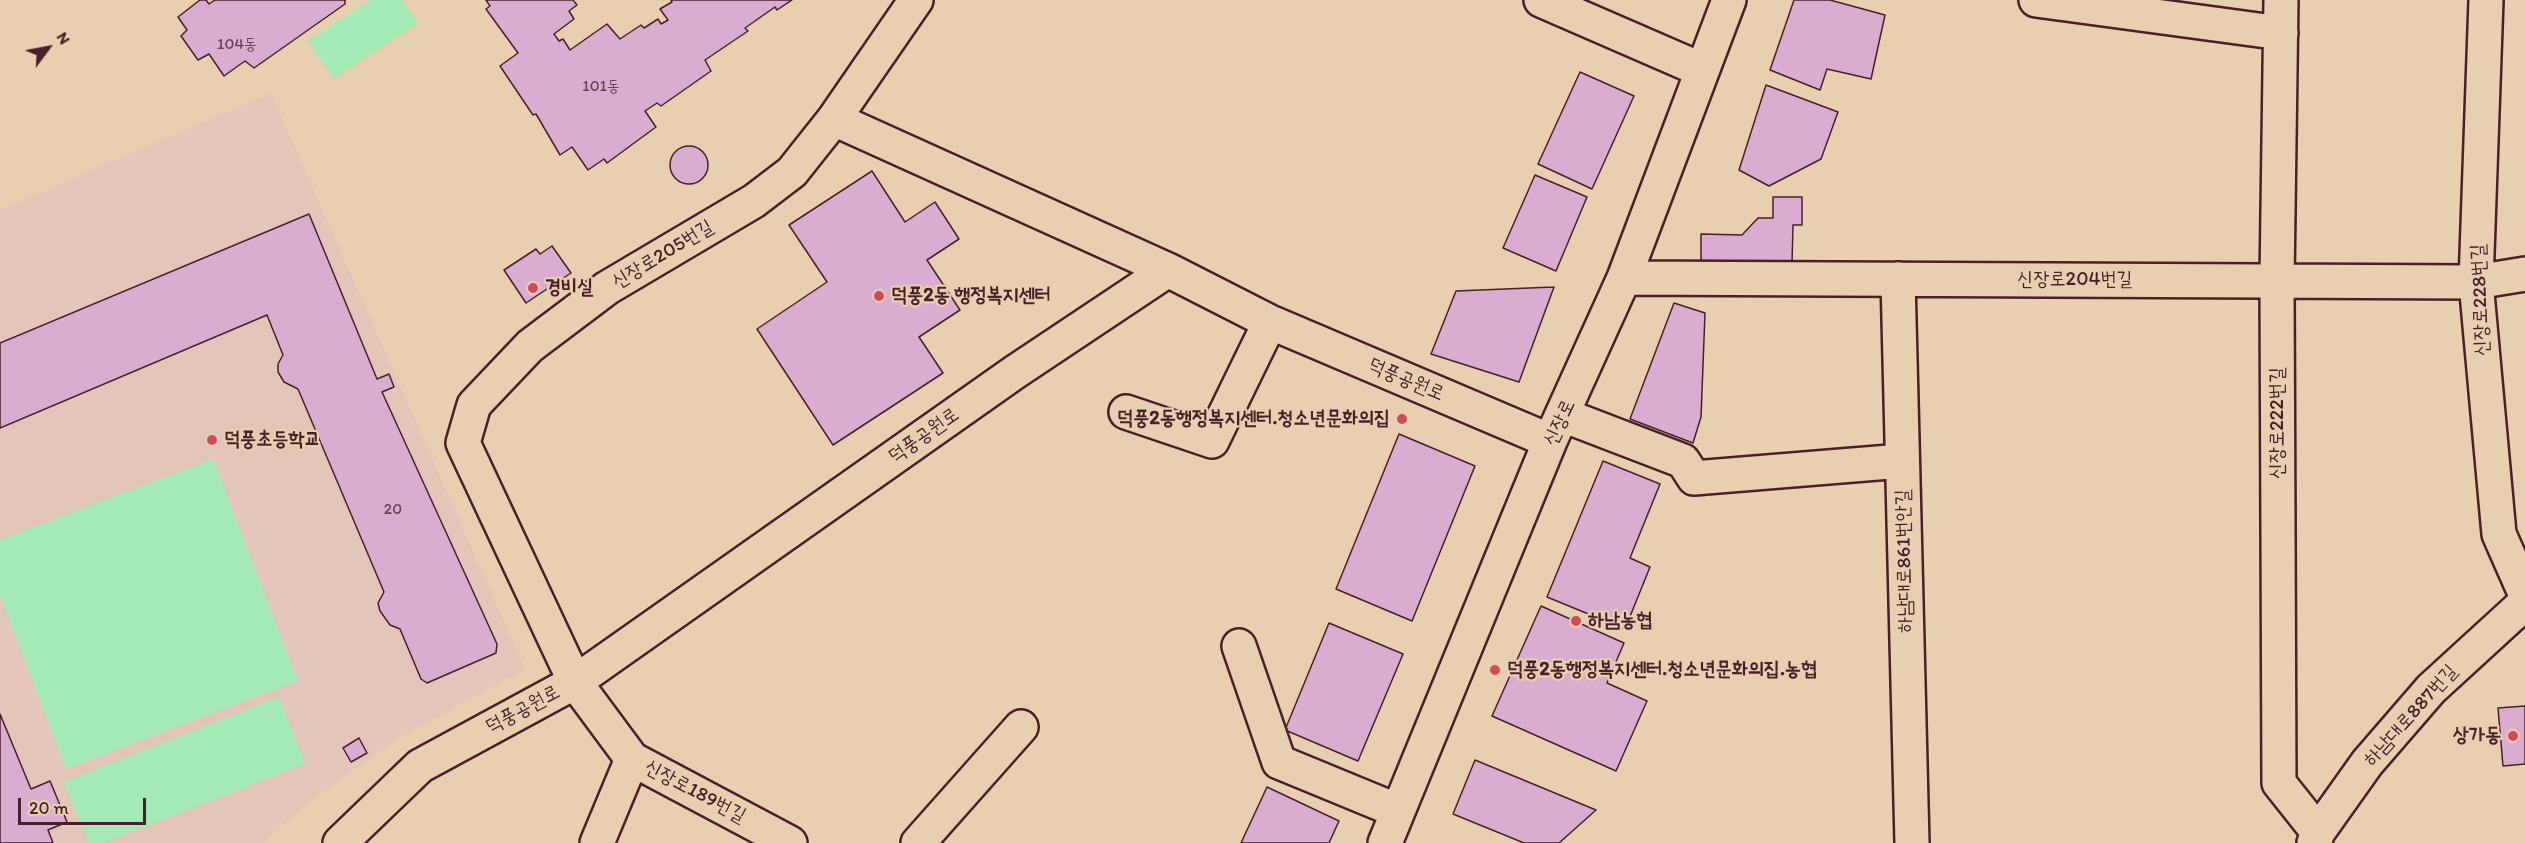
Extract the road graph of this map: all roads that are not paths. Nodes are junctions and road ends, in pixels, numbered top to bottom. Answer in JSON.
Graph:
{"nodes":[{"id":1,"x":916,"y":0,"type":"edge"},
{"id":2,"x":1541,"y":0,"type":"edge"},
{"id":3,"x":1729,"y":0,"type":"edge"},
{"id":4,"x":2036,"y":0,"type":"edge"},
{"id":5,"x":2281,"y":0,"type":"edge"},
{"id":6,"x":2486,"y":0,"type":"edge"},
{"id":7,"x":2281,"y":33,"type":"junction"},
{"id":8,"x":1702,"y":70,"type":"junction"},
{"id":9,"x":834,"y":119,"type":"junction"},
{"id":10,"x":1168,"y":270,"type":"junction"},
{"id":11,"x":2525,"y":274,"type":"edge"},
{"id":12,"x":1624,"y":278,"type":"junction"},
{"id":13,"x":1898,"y":279,"type":"junction"},
{"id":14,"x":2277,"y":281,"type":"junction"},
{"id":15,"x":2476,"y":282,"type":"junction"},
{"id":16,"x":1270,"y":322,"type":"junction"},
{"id":17,"x":1126,"y":412,"type":"dead end"},
{"id":18,"x":1556,"y":428,"type":"junction"},
{"id":19,"x":1902,"y":461,"type":"junction"},
{"id":20,"x":2525,"y":593,"type":"edge"},
{"id":21,"x":2525,"y":603,"type":"edge"},
{"id":22,"x":1239,"y":646,"type":"dead end"},
{"id":23,"x":575,"y":682,"type":"junction"},
{"id":24,"x":1021,"y":727,"type":"dead end"},
{"id":25,"x":632,"y":759,"type":"junction"},
{"id":26,"x":1398,"y":811,"type":"junction"},
{"id":27,"x":2316,"y":838,"type":"edge"},
{"id":28,"x":340,"y":843,"type":"edge"},
{"id":29,"x":597,"y":843,"type":"edge"},
{"id":30,"x":790,"y":843,"type":"edge"},
{"id":31,"x":918,"y":843,"type":"edge"},
{"id":32,"x":1385,"y":843,"type":"edge"},
{"id":33,"x":1912,"y":843,"type":"edge"}],
"edges":[{"from":1,"to":9,"type":"street","name":"신장로205번길"},
{"from":2,"to":8,"type":"street"},
{"from":3,"to":8,"type":"street","name":"신장로"},
{"from":4,"to":7,"type":"street"},
{"from":5,"to":7,"type":"street","name":"신장로222번길"},
{"from":6,"to":15,"type":"street","name":"신장로228번길"},
{"from":7,"to":14,"type":"street","name":"신장로222번길"},
{"from":8,"to":12,"type":"street","name":"신장로"},
{"from":9,"to":10,"type":"street"},
{"from":9,"to":23,"type":"street","name":"신장로205번길"},
{"from":10,"to":16,"type":"street","name":"덕풍공원로"},
{"from":10,"to":23,"type":"street","name":"덕풍공원로"},
{"from":11,"to":15,"type":"street","name":"신장로204번길"},
{"from":12,"to":13,"type":"street","name":"신장로204번길"},
{"from":12,"to":18,"type":"street","name":"신장로"},
{"from":13,"to":14,"type":"street","name":"신장로204번길"},
{"from":13,"to":19,"type":"street","name":"하남대로861번안길"},
{"from":14,"to":15,"type":"street","name":"신장로204번길"},
{"from":14,"to":27,"type":"street","name":"신장로222번길"},
{"from":15,"to":20,"type":"street","name":"신장로228번길"},
{"from":16,"to":17,"type":"street"},
{"from":16,"to":18,"type":"street","name":"덕풍공원로"},
{"from":18,"to":19,"type":"street","name":"덕풍공원로"},
{"from":18,"to":26,"type":"street","name":"신장로"},
{"from":19,"to":33,"type":"street","name":"하남대로861번안길"},
{"from":21,"to":27,"type":"street","name":"하남대로887번길"},
{"from":22,"to":26,"type":"street"},
{"from":23,"to":25,"type":"street","name":"신장로189번길"},
{"from":23,"to":28,"type":"street","name":"덕풍공원로"},
{"from":24,"to":31,"type":"street"},
{"from":25,"to":29,"type":"street","name":"신장로189번길"},
{"from":25,"to":30,"type":"street","name":"신장로189번길"},
{"from":26,"to":32,"type":"street","name":"신장로"}]}
